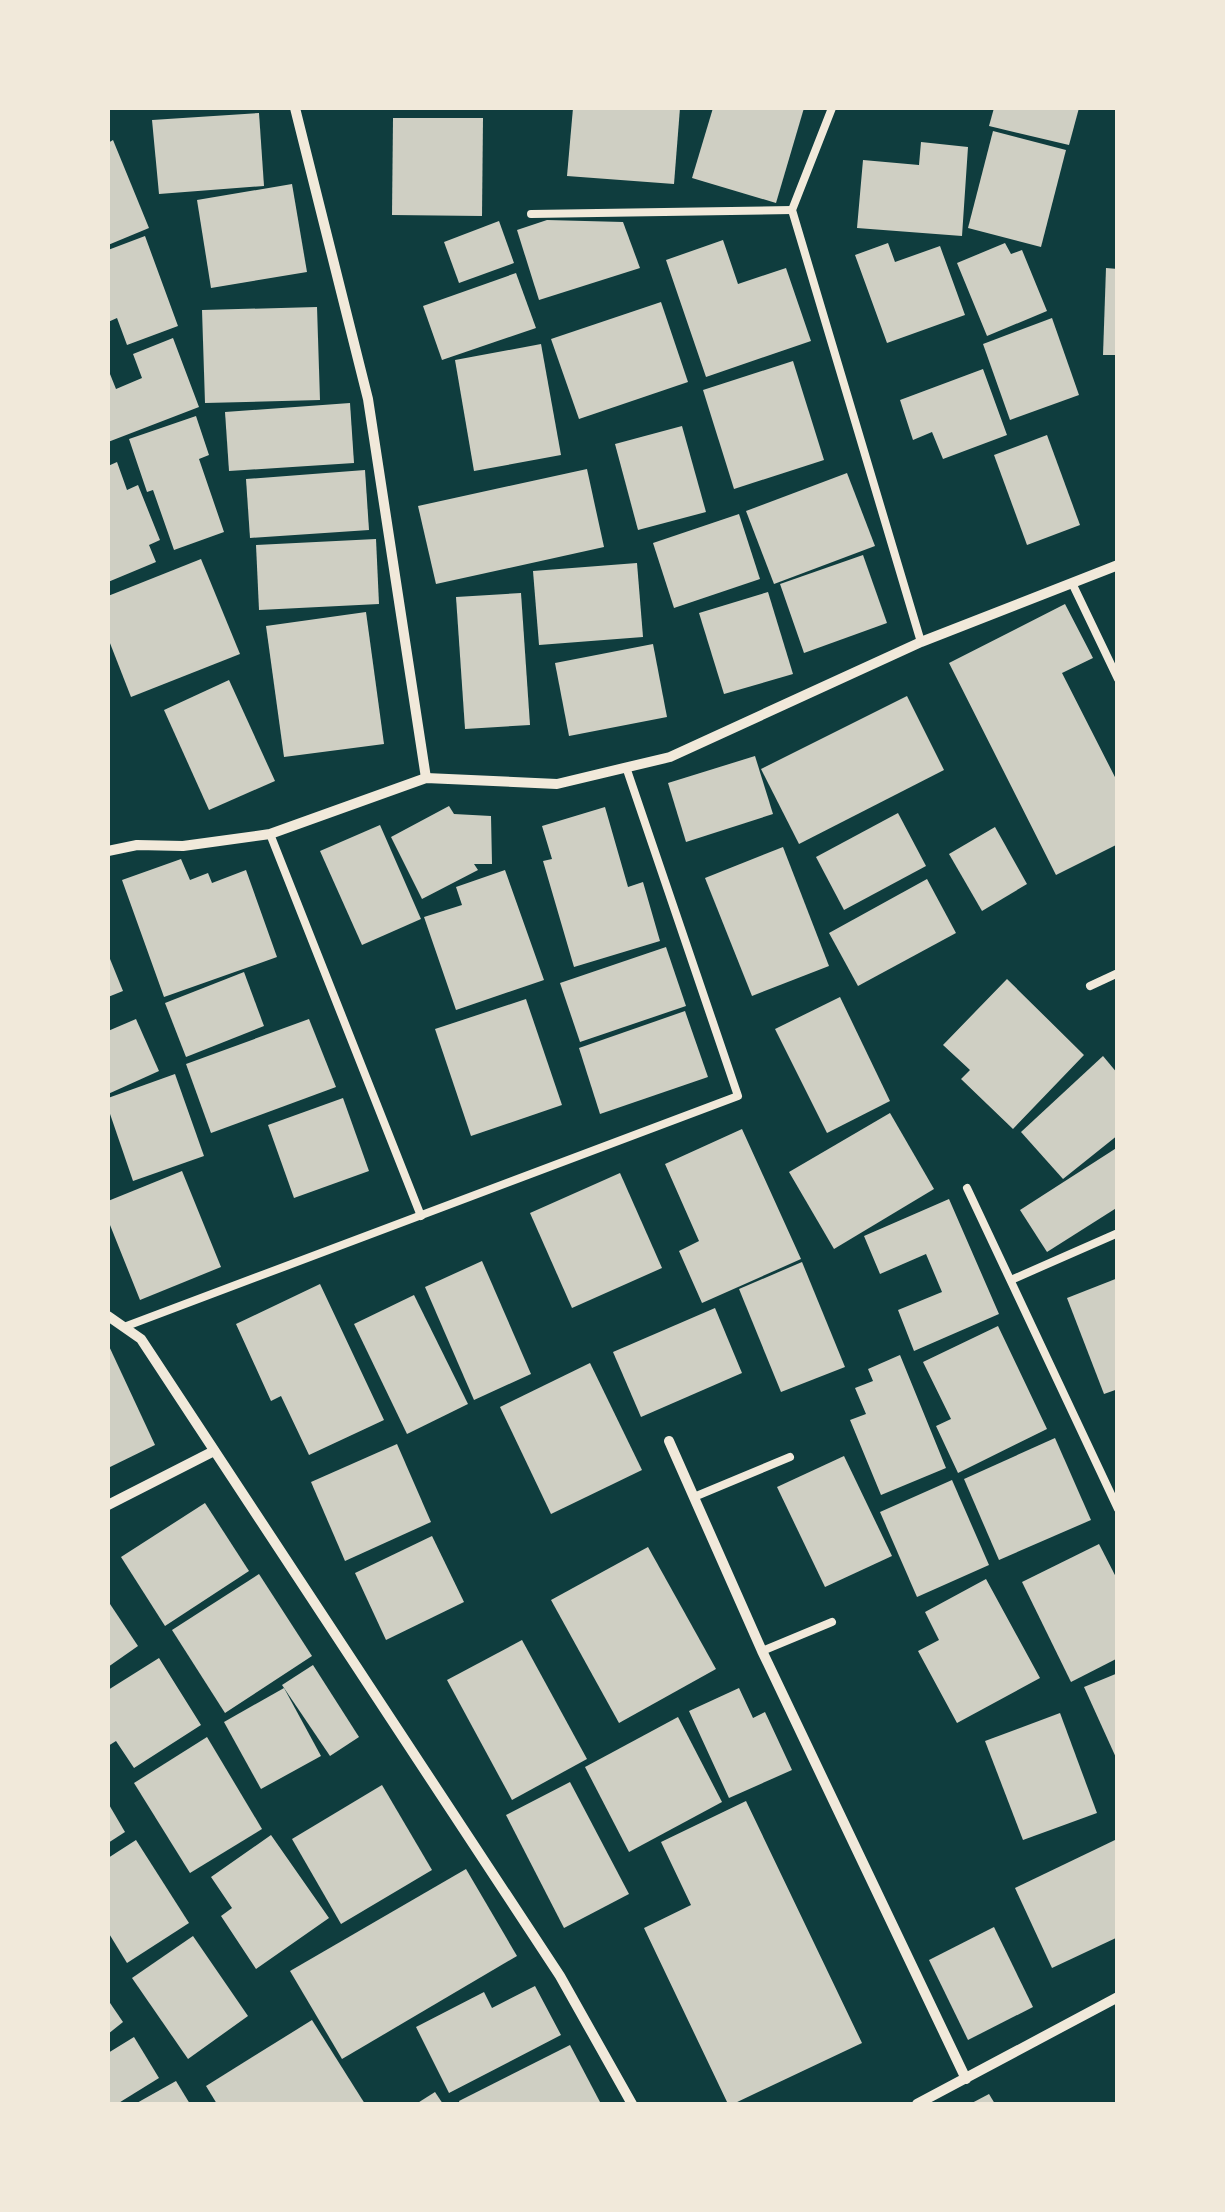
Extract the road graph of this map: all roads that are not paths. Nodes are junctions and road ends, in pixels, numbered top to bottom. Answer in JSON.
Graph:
{"nodes":[{"id":1,"x":295,"y":108,"type":"edge"},
{"id":2,"x":832,"y":108,"type":"edge"},
{"id":3,"x":792,"y":210,"type":"junction"},
{"id":4,"x":531,"y":214,"type":"dead end"},
{"id":5,"x":1118,"y":565,"type":"edge"},
{"id":6,"x":1072,"y":583,"type":"junction"},
{"id":7,"x":921,"y":642,"type":"junction"},
{"id":8,"x":1118,"y":679,"type":"edge"},
{"id":9,"x":626,"y":768,"type":"junction"},
{"id":10,"x":426,"y":778,"type":"junction"},
{"id":11,"x":270,"y":834,"type":"junction"},
{"id":12,"x":108,"y":851,"type":"edge"},
{"id":13,"x":1118,"y":974,"type":"edge"},
{"id":14,"x":1090,"y":986,"type":"dead end"},
{"id":15,"x":967,"y":1188,"type":"dead end"},
{"id":16,"x":421,"y":1216,"type":"junction"},
{"id":17,"x":1118,"y":1232,"type":"edge"},
{"id":18,"x":1011,"y":1280,"type":"junction"},
{"id":19,"x":108,"y":1316,"type":"edge"},
{"id":20,"x":124,"y":1327,"type":"junction"},
{"id":21,"x":669,"y":1441,"type":"dead end"},
{"id":22,"x":214,"y":1451,"type":"junction"},
{"id":23,"x":790,"y":1457,"type":"dead end"},
{"id":24,"x":694,"y":1497,"type":"junction"},
{"id":25,"x":108,"y":1505,"type":"edge"},
{"id":26,"x":1118,"y":1509,"type":"edge"},
{"id":27,"x":832,"y":1622,"type":"dead end"},
{"id":28,"x":762,"y":1650,"type":"junction"},
{"id":29,"x":1118,"y":1996,"type":"edge"},
{"id":30,"x":966,"y":2079,"type":"junction"},
{"id":31,"x":632,"y":2104,"type":"edge"},
{"id":32,"x":917,"y":2104,"type":"edge"}],
"edges":[{"from":1,"to":10,"type":"street"},
{"from":2,"to":3,"type":"lane"},
{"from":3,"to":4,"type":"lane"},
{"from":3,"to":7,"type":"lane"},
{"from":5,"to":6,"type":"street"},
{"from":6,"to":7,"type":"street"},
{"from":6,"to":8,"type":"lane"},
{"from":7,"to":9,"type":"street"},
{"from":9,"to":10,"type":"street"},
{"from":9,"to":16,"type":"lane"},
{"from":10,"to":11,"type":"street"},
{"from":11,"to":12,"type":"street"},
{"from":11,"to":16,"type":"lane"},
{"from":13,"to":14,"type":"lane"},
{"from":15,"to":18,"type":"lane"},
{"from":16,"to":20,"type":"lane"},
{"from":17,"to":18,"type":"lane"},
{"from":18,"to":26,"type":"lane"},
{"from":19,"to":20,"type":"street"},
{"from":20,"to":22,"type":"street"},
{"from":21,"to":24,"type":"street"},
{"from":22,"to":25,"type":"street"},
{"from":22,"to":31,"type":"street"},
{"from":23,"to":24,"type":"lane"},
{"from":24,"to":28,"type":"street"},
{"from":27,"to":28,"type":"lane"},
{"from":28,"to":30,"type":"street"},
{"from":29,"to":30,"type":"street"},
{"from":30,"to":32,"type":"street"}]}
